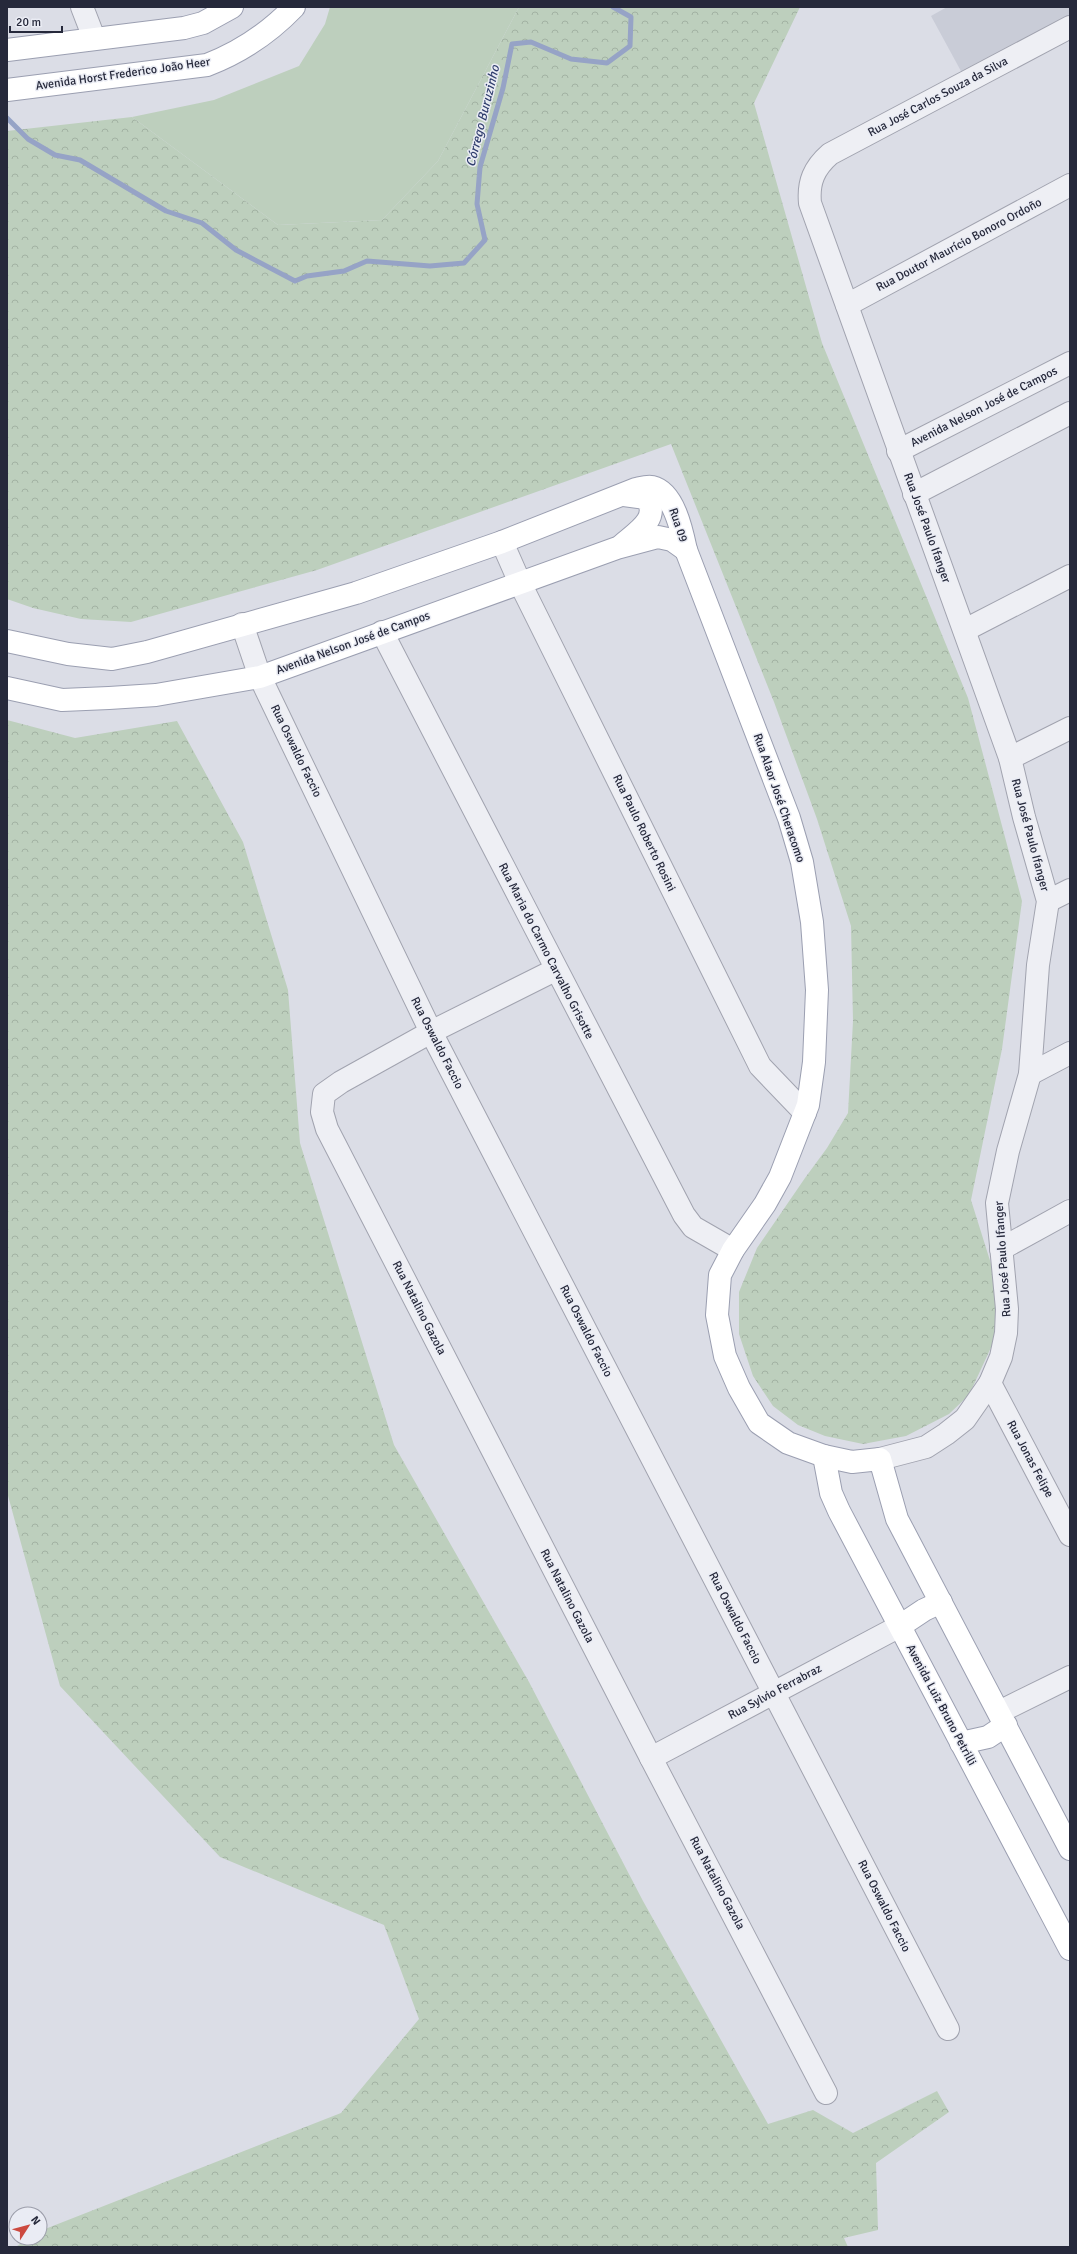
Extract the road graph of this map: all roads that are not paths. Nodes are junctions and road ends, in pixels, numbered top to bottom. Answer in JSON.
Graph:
{"nodes":[{"id":1,"x":82,"y":7,"type":"edge"},
{"id":2,"x":232,"y":7,"type":"edge"},
{"id":3,"x":294,"y":7,"type":"edge"},
{"id":4,"x":1070,"y":27,"type":"edge"},
{"id":5,"x":94,"y":38,"type":"junction"},
{"id":6,"x":12,"y":49,"type":"edge"},
{"id":7,"x":7,"y":90,"type":"edge"},
{"id":8,"x":813,"y":175,"type":"joint"},
{"id":9,"x":1070,"y":186,"type":"edge"},
{"id":10,"x":847,"y":305,"type":"junction"},
{"id":11,"x":1070,"y":363,"type":"edge"},
{"id":12,"x":1070,"y":412,"type":"edge"},
{"id":13,"x":898,"y":451,"type":"junction"},
{"id":14,"x":914,"y":494,"type":"junction"},
{"id":15,"x":618,"y":495,"type":"junction"},
{"id":16,"x":502,"y":542,"type":"junction"},
{"id":17,"x":620,"y":547,"type":"junction"},
{"id":18,"x":686,"y":550,"type":"junction"},
{"id":19,"x":1070,"y":576,"type":"edge"},
{"id":20,"x":520,"y":583,"type":"junction"},
{"id":21,"x":242,"y":624,"type":"junction"},
{"id":22,"x":965,"y":630,"type":"junction"},
{"id":23,"x":382,"y":632,"type":"junction"},
{"id":24,"x":7,"y":641,"type":"edge"},
{"id":25,"x":260,"y":677,"type":"junction"},
{"id":26,"x":7,"y":688,"type":"edge"},
{"id":27,"x":1070,"y":728,"type":"edge"},
{"id":28,"x":1010,"y":758,"type":"junction"},
{"id":29,"x":1070,"y":890,"type":"edge"},
{"id":30,"x":1048,"y":901,"type":"junction"},
{"id":31,"x":555,"y":970,"type":"junction"},
{"id":32,"x":431,"y":1032,"type":"junction"},
{"id":33,"x":1070,"y":1053,"type":"edge"},
{"id":34,"x":1030,"y":1074,"type":"junction"},
{"id":35,"x":805,"y":1113,"type":"junction"},
{"id":36,"x":1068,"y":1217,"type":"edge"},
{"id":37,"x":1001,"y":1249,"type":"junction"},
{"id":38,"x":733,"y":1250,"type":"junction"},
{"id":39,"x":990,"y":1383,"type":"junction"},
{"id":40,"x":824,"y":1456,"type":"junction"},
{"id":41,"x":880,"y":1459,"type":"junction"},
{"id":42,"x":1070,"y":1535,"type":"edge"},
{"id":43,"x":941,"y":1602,"type":"junction"},
{"id":44,"x":900,"y":1626,"type":"junction"},
{"id":45,"x":1070,"y":1677,"type":"edge"},
{"id":46,"x":774,"y":1693,"type":"junction"},
{"id":47,"x":1003,"y":1719,"type":"junction"},
{"id":48,"x":961,"y":1743,"type":"junction"},
{"id":49,"x":651,"y":1758,"type":"junction"},
{"id":50,"x":1070,"y":1849,"type":"edge"},
{"id":51,"x":1070,"y":1949,"type":"edge"},
{"id":52,"x":948,"y":2029,"type":"dead end"},
{"id":53,"x":826,"y":2093,"type":"dead end"}],
"edges":[{"from":1,"to":5,"type":"street"},
{"from":2,"to":5,"type":"main road"},
{"from":3,"to":7,"type":"main road","name":"Avenida Horst Frederico João Heer"},
{"from":4,"to":8,"type":"street","name":"Rua José Carlos Souza da Silva"},
{"from":5,"to":6,"type":"main road"},
{"from":8,"to":10,"type":"street","name":"Rua José Paulo Ifanger"},
{"from":9,"to":10,"type":"street","name":"Rua Doutor Maurício Bonoro Ordoño"},
{"from":10,"to":13,"type":"street","name":"Rua José Paulo Ifanger"},
{"from":11,"to":13,"type":"street","name":"Avenida Nelson José de Campos"},
{"from":12,"to":14,"type":"street"},
{"from":13,"to":14,"type":"street","name":"Rua José Paulo Ifanger"},
{"from":14,"to":22,"type":"street","name":"Rua José Paulo Ifanger"},
{"from":15,"to":16,"type":"main road"},
{"from":15,"to":17,"type":"main road"},
{"from":15,"to":18,"type":"main road","name":"Rua 09"},
{"from":16,"to":20,"type":"street","name":"Rua Paulo Roberto Rosini"},
{"from":16,"to":21,"type":"main road"},
{"from":17,"to":18,"type":"main road","name":"Avenida Nelson José de Campos"},
{"from":17,"to":20,"type":"main road","name":"Avenida Nelson José de Campos"},
{"from":18,"to":35,"type":"main road","name":"Rua Alaor José Cheracomo"},
{"from":19,"to":22,"type":"street"},
{"from":20,"to":23,"type":"main road","name":"Avenida Nelson José de Campos"},
{"from":20,"to":35,"type":"street","name":"Rua Paulo Roberto Rosini"},
{"from":21,"to":24,"type":"main road"},
{"from":21,"to":25,"type":"street","name":"Rua Oswaldo Faccio"},
{"from":22,"to":28,"type":"street","name":"Rua José Paulo Ifanger"},
{"from":23,"to":25,"type":"main road","name":"Avenida Nelson José de Campos"},
{"from":23,"to":31,"type":"street","name":"Rua Maria do Carmo Carvalho Grisotte"},
{"from":25,"to":26,"type":"main road","name":"Avenida Nelson José de Campos"},
{"from":25,"to":32,"type":"street","name":"Rua Oswaldo Faccio"},
{"from":27,"to":28,"type":"street"},
{"from":28,"to":30,"type":"street","name":"Rua José Paulo Ifanger"},
{"from":29,"to":30,"type":"street"},
{"from":30,"to":34,"type":"street","name":"Rua José Paulo Ifanger"},
{"from":31,"to":32,"type":"street"},
{"from":31,"to":38,"type":"street","name":"Rua Maria do Carmo Carvalho Grisotte"},
{"from":32,"to":46,"type":"street","name":"Rua Oswaldo Faccio"},
{"from":32,"to":49,"type":"street","name":"Rua Natalino Gazola"},
{"from":33,"to":34,"type":"street"},
{"from":34,"to":37,"type":"street","name":"Rua José Paulo Ifanger"},
{"from":35,"to":38,"type":"main road","name":"Rua Alaor José Cheracomo"},
{"from":36,"to":37,"type":"street"},
{"from":37,"to":39,"type":"street","name":"Rua José Paulo Ifanger"},
{"from":38,"to":40,"type":"main road","name":"Rua Alaor José Cheracomo"},
{"from":39,"to":41,"type":"street","name":"Rua José Paulo Ifanger"},
{"from":39,"to":42,"type":"street","name":"Rua Jonas Felipe"},
{"from":40,"to":41,"type":"main road","name":"Rua Alaor José Cheracomo"},
{"from":40,"to":44,"type":"main road","name":"Avenida Luiz Bruno Petrilli"},
{"from":41,"to":43,"type":"main road"},
{"from":43,"to":44,"type":"main road"},
{"from":43,"to":47,"type":"main road"},
{"from":44,"to":46,"type":"street","name":"Rua Sylvio Ferrabraz"},
{"from":44,"to":48,"type":"main road","name":"Avenida Luiz Bruno Petrilli"},
{"from":45,"to":47,"type":"street"},
{"from":46,"to":49,"type":"street","name":"Rua Sylvio Ferrabraz"},
{"from":46,"to":52,"type":"street","name":"Rua Oswaldo Faccio"},
{"from":47,"to":48,"type":"main road"},
{"from":47,"to":50,"type":"main road"},
{"from":48,"to":51,"type":"main road","name":"Avenida Luiz Bruno Petrilli"},
{"from":49,"to":53,"type":"street","name":"Rua Natalino Gazola"}]}
